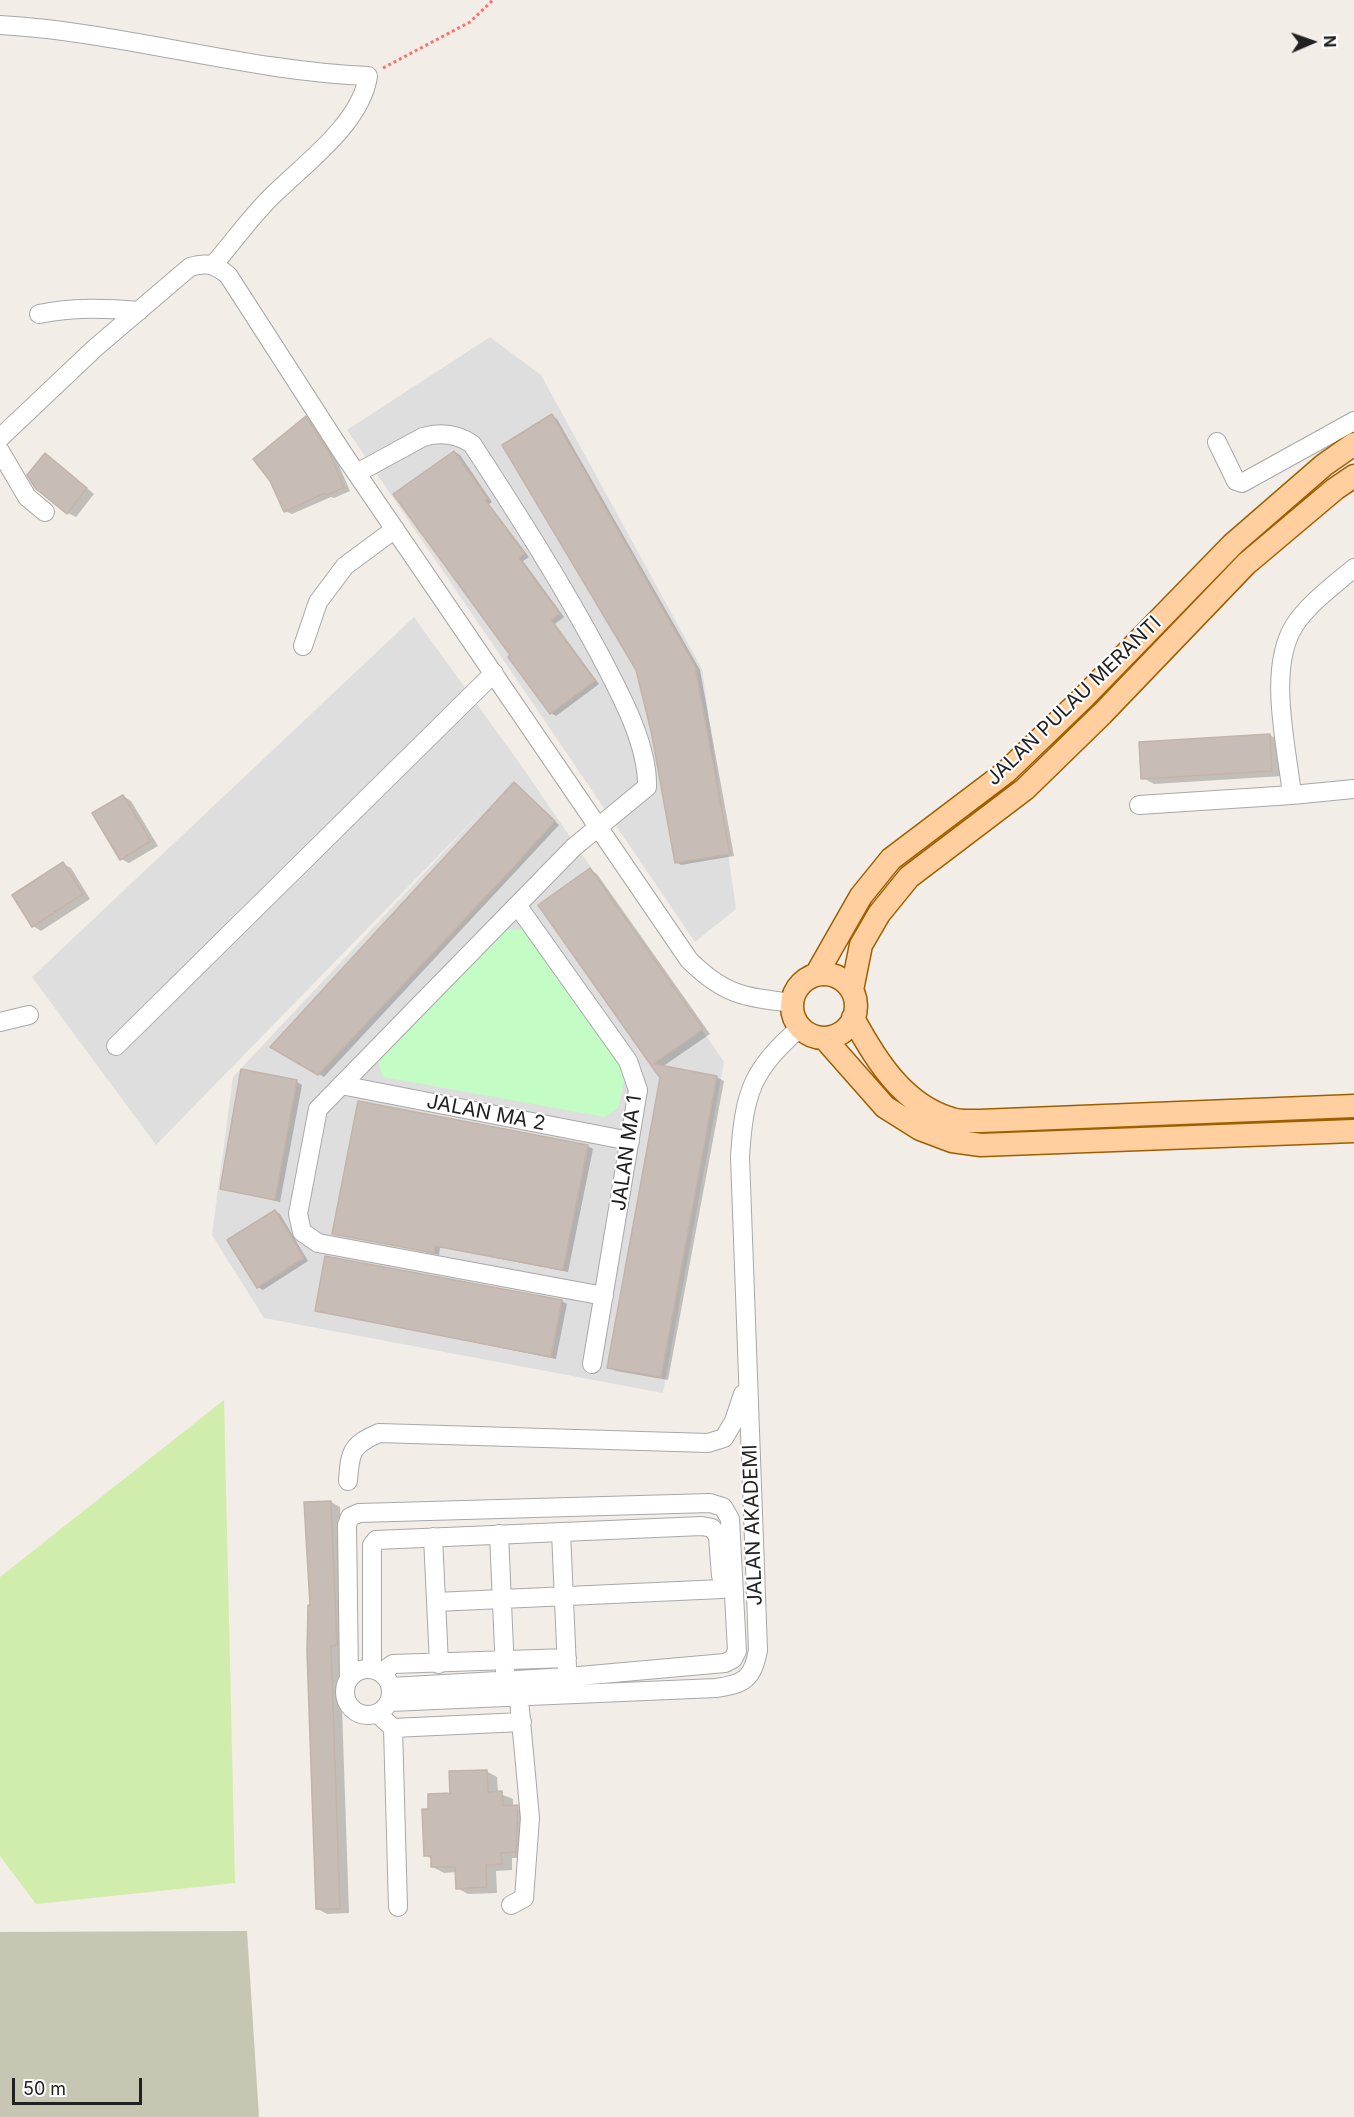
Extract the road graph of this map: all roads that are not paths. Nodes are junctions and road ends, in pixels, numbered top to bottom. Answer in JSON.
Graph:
{"nodes":[{"id":1,"x":1,"y":22,"type":"edge"},
{"id":2,"x":214,"y":264,"type":"junction"},
{"id":3,"x":139,"y":311,"type":"junction"},
{"id":4,"x":39,"y":314,"type":"dead end"},
{"id":5,"x":1354,"y":421,"type":"edge"},
{"id":6,"x":2,"y":431,"type":"edge"},
{"id":7,"x":1217,"y":442,"type":"dead end"},
{"id":8,"x":1354,"y":444,"type":"edge"},
{"id":9,"x":0,"y":451,"type":"edge"},
{"id":10,"x":357,"y":473,"type":"junction"},
{"id":11,"x":1354,"y":476,"type":"edge"},
{"id":12,"x":45,"y":512,"type":"dead end"},
{"id":13,"x":395,"y":529,"type":"junction"},
{"id":14,"x":1354,"y":568,"type":"edge"},
{"id":15,"x":303,"y":646,"type":"dead end"},
{"id":16,"x":494,"y":673,"type":"junction"},
{"id":17,"x":1354,"y":789,"type":"edge"},
{"id":18,"x":1292,"y":795,"type":"junction"},
{"id":19,"x":1139,"y":806,"type":"dead end"},
{"id":20,"x":596,"y":827,"type":"junction"},
{"id":21,"x":517,"y":905,"type":"junction"},
{"id":22,"x":816,"y":975,"type":"junction"},
{"id":23,"x":852,"y":990,"type":"junction"},
{"id":24,"x":792,"y":1003,"type":"junction"},
{"id":25,"x":28,"y":1015,"type":"dead end"},
{"id":26,"x":853,"y":1018,"type":"junction"},
{"id":27,"x":0,"y":1022,"type":"edge"},
{"id":28,"x":800,"y":1028,"type":"junction"},
{"id":29,"x":825,"y":1039,"type":"junction"},
{"id":30,"x":116,"y":1046,"type":"dead end"},
{"id":31,"x":341,"y":1085,"type":"junction"},
{"id":32,"x":1354,"y":1107,"type":"edge"},
{"id":33,"x":1354,"y":1131,"type":"edge"},
{"id":34,"x":630,"y":1141,"type":"junction"},
{"id":35,"x":604,"y":1296,"type":"junction"},
{"id":36,"x":592,"y":1364,"type":"dead end"},
{"id":37,"x":747,"y":1383,"type":"junction"},
{"id":38,"x":348,"y":1481,"type":"dead end"},
{"id":39,"x":561,"y":1532,"type":"junction"},
{"id":40,"x":499,"y":1534,"type":"junction"},
{"id":41,"x":433,"y":1537,"type":"junction"},
{"id":42,"x":722,"y":1589,"type":"junction"},
{"id":43,"x":564,"y":1596,"type":"junction"},
{"id":44,"x":502,"y":1599,"type":"junction"},
{"id":45,"x":436,"y":1602,"type":"junction"},
{"id":46,"x":567,"y":1658,"type":"junction"},
{"id":47,"x":505,"y":1661,"type":"junction"},
{"id":48,"x":725,"y":1663,"type":"junction"},
{"id":49,"x":439,"y":1664,"type":"junction"},
{"id":50,"x":568,"y":1677,"type":"junction"},
{"id":51,"x":349,"y":1679,"type":"junction"},
{"id":52,"x":505,"y":1680,"type":"junction"},
{"id":53,"x":382,"y":1689,"type":"junction"},
{"id":54,"x":519,"y":1699,"type":"junction"},
{"id":55,"x":522,"y":1722,"type":"junction"},
{"id":56,"x":393,"y":1728,"type":"junction"},
{"id":57,"x":511,"y":1905,"type":"dead end"},
{"id":58,"x":398,"y":1907,"type":"dead end"}],
"edges":[{"from":1,"to":2,"type":"street"},
{"from":2,"to":3,"type":"street"},
{"from":2,"to":10,"type":"street"},
{"from":3,"to":4,"type":"street"},
{"from":3,"to":6,"type":"street"},
{"from":5,"to":7,"type":"street"},
{"from":8,"to":22,"type":"main road","name":"JALAN PULAU MERANTI"},
{"from":9,"to":12,"type":"street"},
{"from":10,"to":13,"type":"street"},
{"from":10,"to":20,"type":"street"},
{"from":11,"to":23,"type":"main road","name":"JALAN PULAU MERANTI"},
{"from":13,"to":15,"type":"street"},
{"from":13,"to":16,"type":"street"},
{"from":14,"to":18,"type":"street"},
{"from":16,"to":20,"type":"street"},
{"from":16,"to":30,"type":"street"},
{"from":17,"to":18,"type":"street"},
{"from":18,"to":19,"type":"street"},
{"from":20,"to":21,"type":"street"},
{"from":20,"to":24,"type":"street"},
{"from":21,"to":31,"type":"street"},
{"from":21,"to":34,"type":"street","name":"JALAN MA 1"},
{"from":22,"to":23,"type":"main road"},
{"from":22,"to":24,"type":"main road"},
{"from":23,"to":26,"type":"main road"},
{"from":24,"to":28,"type":"main road"},
{"from":25,"to":27,"type":"street"},
{"from":26,"to":29,"type":"main road"},
{"from":26,"to":32,"type":"main road"},
{"from":28,"to":29,"type":"main road"},
{"from":28,"to":37,"type":"street","name":"JALAN AKADEMI"},
{"from":29,"to":33,"type":"main road"},
{"from":31,"to":34,"type":"street","name":"JALAN MA 2"},
{"from":31,"to":35,"type":"street"},
{"from":34,"to":35,"type":"street","name":"JALAN MA 1"},
{"from":35,"to":36,"type":"street","name":"JALAN MA 1"},
{"from":37,"to":38,"type":"street"},
{"from":37,"to":54,"type":"street","name":"JALAN AKADEMI"},
{"from":39,"to":40,"type":"street"},
{"from":39,"to":42,"type":"street"},
{"from":39,"to":43,"type":"street"},
{"from":40,"to":41,"type":"street"},
{"from":40,"to":44,"type":"street"},
{"from":41,"to":45,"type":"street"},
{"from":41,"to":53,"type":"street"},
{"from":42,"to":43,"type":"street"},
{"from":42,"to":48,"type":"street"},
{"from":43,"to":44,"type":"street"},
{"from":43,"to":46,"type":"street"},
{"from":44,"to":45,"type":"street"},
{"from":44,"to":47,"type":"street"},
{"from":45,"to":49,"type":"street"},
{"from":46,"to":47,"type":"street"},
{"from":46,"to":50,"type":"street"},
{"from":47,"to":49,"type":"street"},
{"from":47,"to":52,"type":"street"},
{"from":48,"to":50,"type":"street"},
{"from":48,"to":51,"type":"street"},
{"from":49,"to":53,"type":"street"},
{"from":50,"to":52,"type":"street"},
{"from":51,"to":53,"type":"street"},
{"from":51,"to":53,"type":"street"},
{"from":52,"to":53,"type":"street"},
{"from":53,"to":54,"type":"street","name":"JALAN AKADEMI"},
{"from":53,"to":56,"type":"street"},
{"from":54,"to":55,"type":"street"},
{"from":55,"to":56,"type":"street"},
{"from":55,"to":57,"type":"street"},
{"from":56,"to":58,"type":"street"}]}
